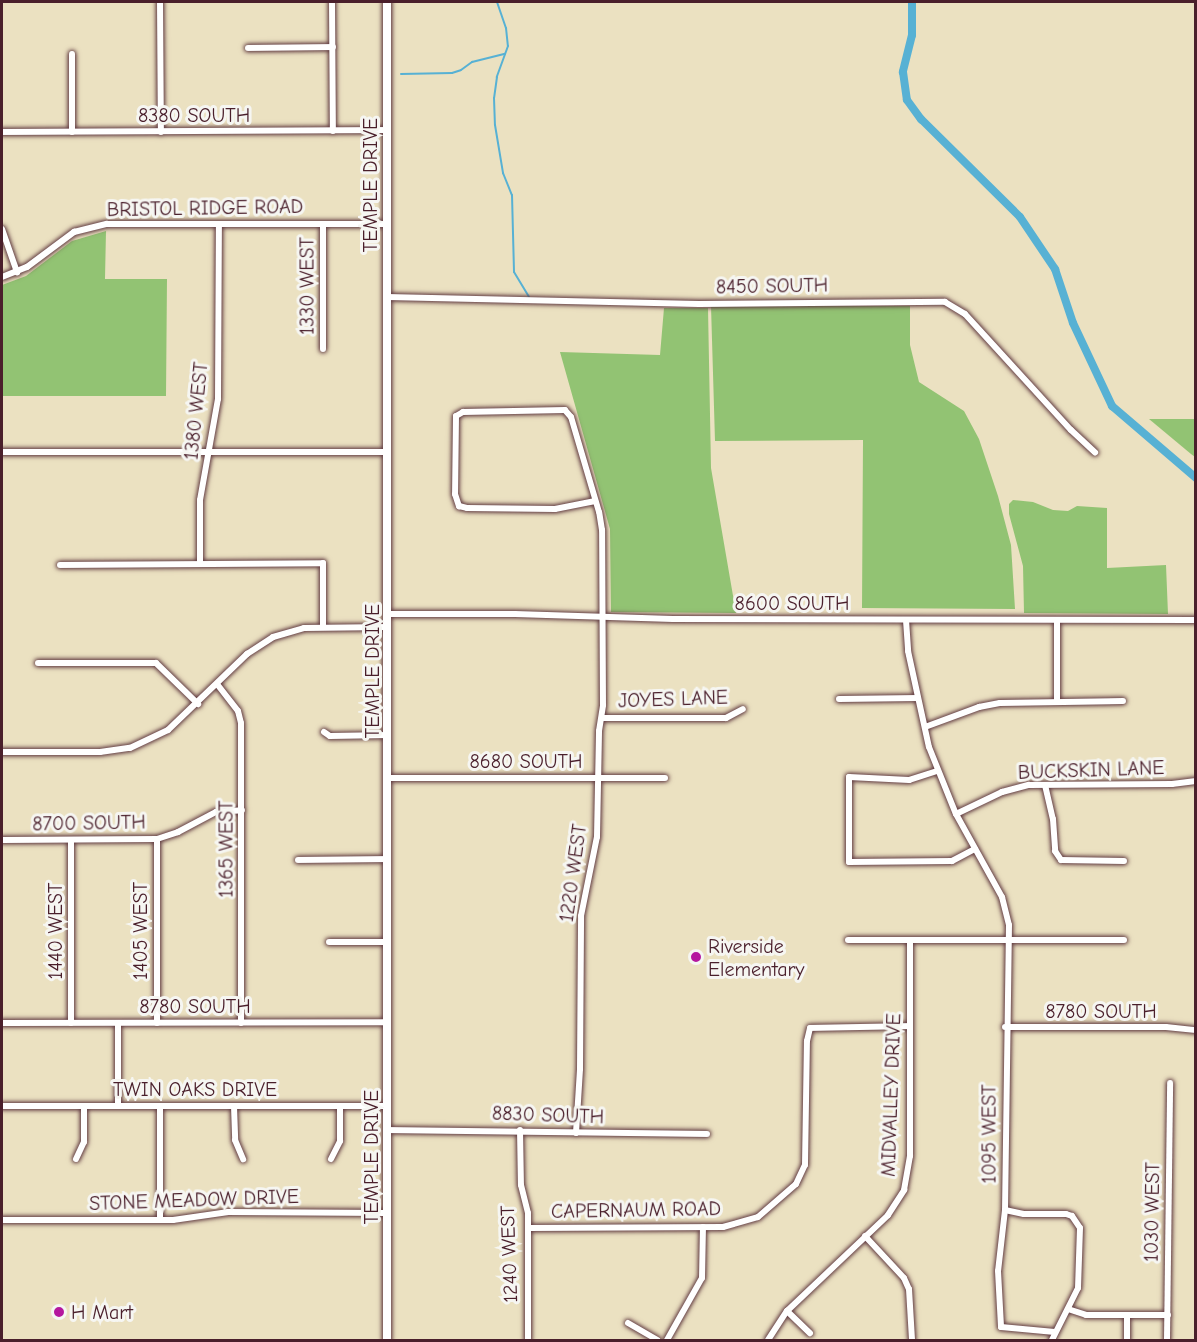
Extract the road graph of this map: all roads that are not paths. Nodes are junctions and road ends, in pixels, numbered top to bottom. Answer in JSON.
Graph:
{"nodes":[{"id":1,"x":160,"y":2,"type":"edge"},
{"id":2,"x":332,"y":2,"type":"edge"},
{"id":3,"x":387,"y":2,"type":"edge"},
{"id":4,"x":333,"y":47,"type":"junction"},
{"id":5,"x":248,"y":48,"type":"dead end"},
{"id":6,"x":72,"y":54,"type":"dead end"},
{"id":7,"x":387,"y":130,"type":"junction"},
{"id":8,"x":333,"y":131,"type":"junction"},
{"id":9,"x":2,"y":132,"type":"edge"},
{"id":10,"x":72,"y":132,"type":"junction"},
{"id":11,"x":161,"y":132,"type":"junction"},
{"id":12,"x":219,"y":224,"type":"junction"},
{"id":13,"x":323,"y":224,"type":"junction"},
{"id":14,"x":387,"y":224,"type":"junction"},
{"id":15,"x":2,"y":229,"type":"edge"},
{"id":16,"x":17,"y":272,"type":"junction"},
{"id":17,"x":2,"y":277,"type":"edge"},
{"id":18,"x":387,"y":297,"type":"junction"},
{"id":19,"x":323,"y":349,"type":"dead end"},
{"id":20,"x":2,"y":452,"type":"edge"},
{"id":21,"x":209,"y":452,"type":"junction"},
{"id":22,"x":388,"y":452,"type":"junction"},
{"id":23,"x":1095,"y":452,"type":"dead end"},
{"id":24,"x":595,"y":501,"type":"junction"},
{"id":25,"x":60,"y":564,"type":"dead end"},
{"id":26,"x":200,"y":564,"type":"junction"},
{"id":27,"x":388,"y":614,"type":"junction"},
{"id":28,"x":604,"y":618,"type":"junction"},
{"id":29,"x":906,"y":620,"type":"junction"},
{"id":30,"x":1196,"y":620,"type":"edge"},
{"id":31,"x":1057,"y":621,"type":"junction"},
{"id":32,"x":324,"y":627,"type":"junction"},
{"id":33,"x":388,"y":627,"type":"junction"},
{"id":34,"x":38,"y":663,"type":"dead end"},
{"id":35,"x":217,"y":684,"type":"junction"},
{"id":36,"x":839,"y":699,"type":"dead end"},
{"id":37,"x":918,"y":699,"type":"junction"},
{"id":38,"x":1057,"y":701,"type":"junction"},
{"id":39,"x":1123,"y":701,"type":"dead end"},
{"id":40,"x":198,"y":704,"type":"junction"},
{"id":41,"x":743,"y":709,"type":"dead end"},
{"id":42,"x":602,"y":718,"type":"junction"},
{"id":43,"x":925,"y":727,"type":"junction"},
{"id":44,"x":324,"y":732,"type":"dead end"},
{"id":45,"x":388,"y":735,"type":"junction"},
{"id":46,"x":2,"y":752,"type":"edge"},
{"id":47,"x":937,"y":771,"type":"junction"},
{"id":48,"x":598,"y":777,"type":"junction"},
{"id":49,"x":388,"y":778,"type":"junction"},
{"id":50,"x":664,"y":778,"type":"dead end"},
{"id":51,"x":1196,"y":781,"type":"edge"},
{"id":52,"x":1044,"y":785,"type":"junction"},
{"id":53,"x":243,"y":810,"type":"junction"},
{"id":54,"x":956,"y":814,"type":"junction"},
{"id":55,"x":156,"y":839,"type":"junction"},
{"id":56,"x":2,"y":840,"type":"edge"},
{"id":57,"x":71,"y":840,"type":"junction"},
{"id":58,"x":975,"y":849,"type":"junction"},
{"id":59,"x":388,"y":859,"type":"junction"},
{"id":60,"x":298,"y":860,"type":"dead end"},
{"id":61,"x":1124,"y":861,"type":"dead end"},
{"id":62,"x":848,"y":940,"type":"dead end"},
{"id":63,"x":910,"y":940,"type":"junction"},
{"id":64,"x":1007,"y":940,"type":"junction"},
{"id":65,"x":1124,"y":940,"type":"dead end"},
{"id":66,"x":329,"y":942,"type":"dead end"},
{"id":67,"x":388,"y":942,"type":"junction"},
{"id":68,"x":388,"y":1022,"type":"junction"},
{"id":69,"x":2,"y":1023,"type":"edge"},
{"id":70,"x":72,"y":1023,"type":"junction"},
{"id":71,"x":118,"y":1023,"type":"junction"},
{"id":72,"x":157,"y":1023,"type":"junction"},
{"id":73,"x":241,"y":1023,"type":"junction"},
{"id":74,"x":910,"y":1026,"type":"junction"},
{"id":75,"x":1005,"y":1027,"type":"junction"},
{"id":76,"x":1196,"y":1030,"type":"edge"},
{"id":77,"x":1170,"y":1083,"type":"dead end"},
{"id":78,"x":2,"y":1106,"type":"edge"},
{"id":79,"x":84,"y":1106,"type":"junction"},
{"id":80,"x":118,"y":1106,"type":"junction"},
{"id":81,"x":160,"y":1106,"type":"junction"},
{"id":82,"x":234,"y":1106,"type":"junction"},
{"id":83,"x":340,"y":1106,"type":"junction"},
{"id":84,"x":388,"y":1106,"type":"junction"},
{"id":85,"x":387,"y":1130,"type":"junction"},
{"id":86,"x":520,"y":1130,"type":"junction"},
{"id":87,"x":576,"y":1133,"type":"junction"},
{"id":88,"x":707,"y":1134,"type":"dead end"},
{"id":89,"x":331,"y":1159,"type":"dead end"},
{"id":90,"x":76,"y":1160,"type":"dead end"},
{"id":91,"x":243,"y":1160,"type":"dead end"},
{"id":92,"x":1005,"y":1210,"type":"junction"},
{"id":93,"x":387,"y":1213,"type":"junction"},
{"id":94,"x":2,"y":1220,"type":"edge"},
{"id":95,"x":160,"y":1220,"type":"junction"},
{"id":96,"x":703,"y":1227,"type":"junction"},
{"id":97,"x":528,"y":1228,"type":"junction"},
{"id":98,"x":865,"y":1236,"type":"junction"},
{"id":99,"x":1068,"y":1309,"type":"junction"},
{"id":100,"x":787,"y":1311,"type":"junction"},
{"id":101,"x":1127,"y":1315,"type":"junction"},
{"id":102,"x":1168,"y":1315,"type":"junction"},
{"id":103,"x":627,"y":1323,"type":"dead end"},
{"id":104,"x":1055,"y":1332,"type":"junction"},
{"id":105,"x":810,"y":1333,"type":"dead end"},
{"id":106,"x":387,"y":1341,"type":"edge"},
{"id":107,"x":528,"y":1341,"type":"edge"},
{"id":108,"x":657,"y":1341,"type":"edge"},
{"id":109,"x":668,"y":1341,"type":"edge"},
{"id":110,"x":768,"y":1341,"type":"edge"},
{"id":111,"x":912,"y":1341,"type":"edge"},
{"id":112,"x":1053,"y":1341,"type":"edge"},
{"id":113,"x":1127,"y":1341,"type":"edge"},
{"id":114,"x":1167,"y":1341,"type":"edge"}],
"edges":[{"from":1,"to":11,"type":"street"},
{"from":2,"to":4,"type":"street"},
{"from":3,"to":7,"type":"street","name":"TEMPLE DRIVE"},
{"from":4,"to":5,"type":"street"},
{"from":4,"to":8,"type":"street"},
{"from":6,"to":10,"type":"street"},
{"from":7,"to":8,"type":"street","name":"8380 SOUTH"},
{"from":7,"to":14,"type":"street","name":"TEMPLE DRIVE"},
{"from":8,"to":11,"type":"street","name":"8380 SOUTH"},
{"from":9,"to":10,"type":"street","name":"8380 SOUTH"},
{"from":10,"to":11,"type":"street","name":"8380 SOUTH"},
{"from":12,"to":13,"type":"street","name":"BRISTOL RIDGE ROAD"},
{"from":12,"to":16,"type":"street","name":"BRISTOL RIDGE ROAD"},
{"from":12,"to":21,"type":"street","name":"1380 WEST"},
{"from":13,"to":14,"type":"street","name":"BRISTOL RIDGE ROAD"},
{"from":13,"to":19,"type":"street","name":"1330 WEST"},
{"from":14,"to":18,"type":"street","name":"TEMPLE DRIVE"},
{"from":15,"to":16,"type":"street"},
{"from":16,"to":17,"type":"street","name":"BRISTOL RIDGE ROAD"},
{"from":18,"to":22,"type":"street","name":"TEMPLE DRIVE"},
{"from":18,"to":23,"type":"street","name":"8450 SOUTH"},
{"from":20,"to":21,"type":"street"},
{"from":21,"to":22,"type":"street"},
{"from":21,"to":26,"type":"street","name":"1380 WEST"},
{"from":22,"to":27,"type":"street","name":"TEMPLE DRIVE"},
{"from":24,"to":24,"type":"street","name":"1220 WEST"},
{"from":24,"to":28,"type":"street","name":"1220 WEST"},
{"from":25,"to":26,"type":"street"},
{"from":26,"to":32,"type":"street"},
{"from":27,"to":28,"type":"street","name":"8600 SOUTH"},
{"from":27,"to":33,"type":"street","name":"TEMPLE DRIVE"},
{"from":28,"to":29,"type":"street","name":"8600 SOUTH"},
{"from":28,"to":42,"type":"street","name":"1220 WEST"},
{"from":29,"to":31,"type":"street","name":"8600 SOUTH"},
{"from":29,"to":37,"type":"street","name":"1095 WEST"},
{"from":30,"to":31,"type":"street","name":"8600 SOUTH"},
{"from":31,"to":38,"type":"street"},
{"from":32,"to":33,"type":"street"},
{"from":32,"to":35,"type":"street"},
{"from":33,"to":45,"type":"street","name":"TEMPLE DRIVE"},
{"from":34,"to":40,"type":"street"},
{"from":35,"to":40,"type":"street"},
{"from":35,"to":53,"type":"street","name":"1365 WEST"},
{"from":36,"to":37,"type":"street"},
{"from":37,"to":43,"type":"street","name":"1095 WEST"},
{"from":38,"to":39,"type":"street"},
{"from":38,"to":43,"type":"street"},
{"from":40,"to":46,"type":"street"},
{"from":41,"to":42,"type":"street","name":"JOYES LANE"},
{"from":42,"to":48,"type":"street","name":"1220 WEST"},
{"from":43,"to":47,"type":"street","name":"1095 WEST"},
{"from":44,"to":45,"type":"street"},
{"from":45,"to":49,"type":"street","name":"TEMPLE DRIVE"},
{"from":47,"to":54,"type":"street","name":"1095 WEST"},
{"from":47,"to":58,"type":"street"},
{"from":48,"to":49,"type":"street","name":"8680 SOUTH"},
{"from":48,"to":50,"type":"street","name":"8680 SOUTH"},
{"from":48,"to":87,"type":"street","name":"1220 WEST"},
{"from":49,"to":59,"type":"street","name":"TEMPLE DRIVE"},
{"from":51,"to":52,"type":"street","name":"BUCKSKIN LANE"},
{"from":52,"to":54,"type":"street","name":"BUCKSKIN LANE"},
{"from":52,"to":61,"type":"street"},
{"from":53,"to":55,"type":"street","name":"8700 SOUTH"},
{"from":53,"to":73,"type":"street","name":"1365 WEST"},
{"from":54,"to":58,"type":"street","name":"1095 WEST"},
{"from":55,"to":57,"type":"street","name":"8700 SOUTH"},
{"from":55,"to":72,"type":"street","name":"1405 WEST"},
{"from":56,"to":57,"type":"street","name":"8700 SOUTH"},
{"from":57,"to":70,"type":"street","name":"1440 WEST"},
{"from":58,"to":64,"type":"street","name":"1095 WEST"},
{"from":59,"to":60,"type":"street"},
{"from":59,"to":67,"type":"street","name":"TEMPLE DRIVE"},
{"from":62,"to":63,"type":"street"},
{"from":63,"to":64,"type":"street"},
{"from":63,"to":74,"type":"street","name":"MIDVALLEY DRIVE"},
{"from":64,"to":65,"type":"street"},
{"from":64,"to":75,"type":"street","name":"1095 WEST"},
{"from":66,"to":67,"type":"street"},
{"from":67,"to":68,"type":"street","name":"TEMPLE DRIVE"},
{"from":68,"to":73,"type":"street","name":"8780 SOUTH"},
{"from":68,"to":84,"type":"street","name":"TEMPLE DRIVE"},
{"from":69,"to":70,"type":"street","name":"8780 SOUTH"},
{"from":70,"to":71,"type":"street","name":"8780 SOUTH"},
{"from":71,"to":72,"type":"street","name":"8780 SOUTH"},
{"from":71,"to":80,"type":"street"},
{"from":72,"to":73,"type":"street","name":"8780 SOUTH"},
{"from":74,"to":96,"type":"street","name":"CAPERNAUM ROAD"},
{"from":74,"to":98,"type":"street","name":"MIDVALLEY DRIVE"},
{"from":75,"to":76,"type":"street","name":"8780 SOUTH"},
{"from":75,"to":92,"type":"street","name":"1095 WEST"},
{"from":77,"to":102,"type":"street","name":"1030 WEST"},
{"from":78,"to":79,"type":"street","name":"TWIN OAKS DRIVE"},
{"from":79,"to":80,"type":"street","name":"TWIN OAKS DRIVE"},
{"from":79,"to":90,"type":"street"},
{"from":80,"to":81,"type":"street","name":"TWIN OAKS DRIVE"},
{"from":81,"to":82,"type":"street","name":"TWIN OAKS DRIVE"},
{"from":81,"to":95,"type":"street"},
{"from":82,"to":83,"type":"street","name":"TWIN OAKS DRIVE"},
{"from":82,"to":91,"type":"street"},
{"from":83,"to":84,"type":"street","name":"TWIN OAKS DRIVE"},
{"from":83,"to":89,"type":"street"},
{"from":84,"to":85,"type":"street","name":"TEMPLE DRIVE"},
{"from":85,"to":86,"type":"street","name":"8830 SOUTH"},
{"from":85,"to":93,"type":"street","name":"TEMPLE DRIVE"},
{"from":86,"to":87,"type":"street","name":"8830 SOUTH"},
{"from":86,"to":97,"type":"street","name":"1240 WEST"},
{"from":87,"to":88,"type":"street","name":"8830 SOUTH"},
{"from":92,"to":99,"type":"street"},
{"from":92,"to":104,"type":"street","name":"1095 WEST"},
{"from":93,"to":95,"type":"street","name":"STONE MEADOW DRIVE"},
{"from":93,"to":106,"type":"street","name":"TEMPLE DRIVE"},
{"from":94,"to":95,"type":"street","name":"STONE MEADOW DRIVE"},
{"from":96,"to":97,"type":"street","name":"CAPERNAUM ROAD"},
{"from":96,"to":109,"type":"street"},
{"from":97,"to":107,"type":"street","name":"1240 WEST"},
{"from":98,"to":100,"type":"street","name":"MIDVALLEY DRIVE"},
{"from":98,"to":111,"type":"street"},
{"from":99,"to":101,"type":"street"},
{"from":99,"to":104,"type":"street"},
{"from":100,"to":105,"type":"street"},
{"from":100,"to":110,"type":"street","name":"MIDVALLEY DRIVE"},
{"from":101,"to":102,"type":"street"},
{"from":101,"to":113,"type":"street"},
{"from":102,"to":114,"type":"street","name":"1030 WEST"},
{"from":103,"to":108,"type":"street"},
{"from":104,"to":112,"type":"street"}]}
